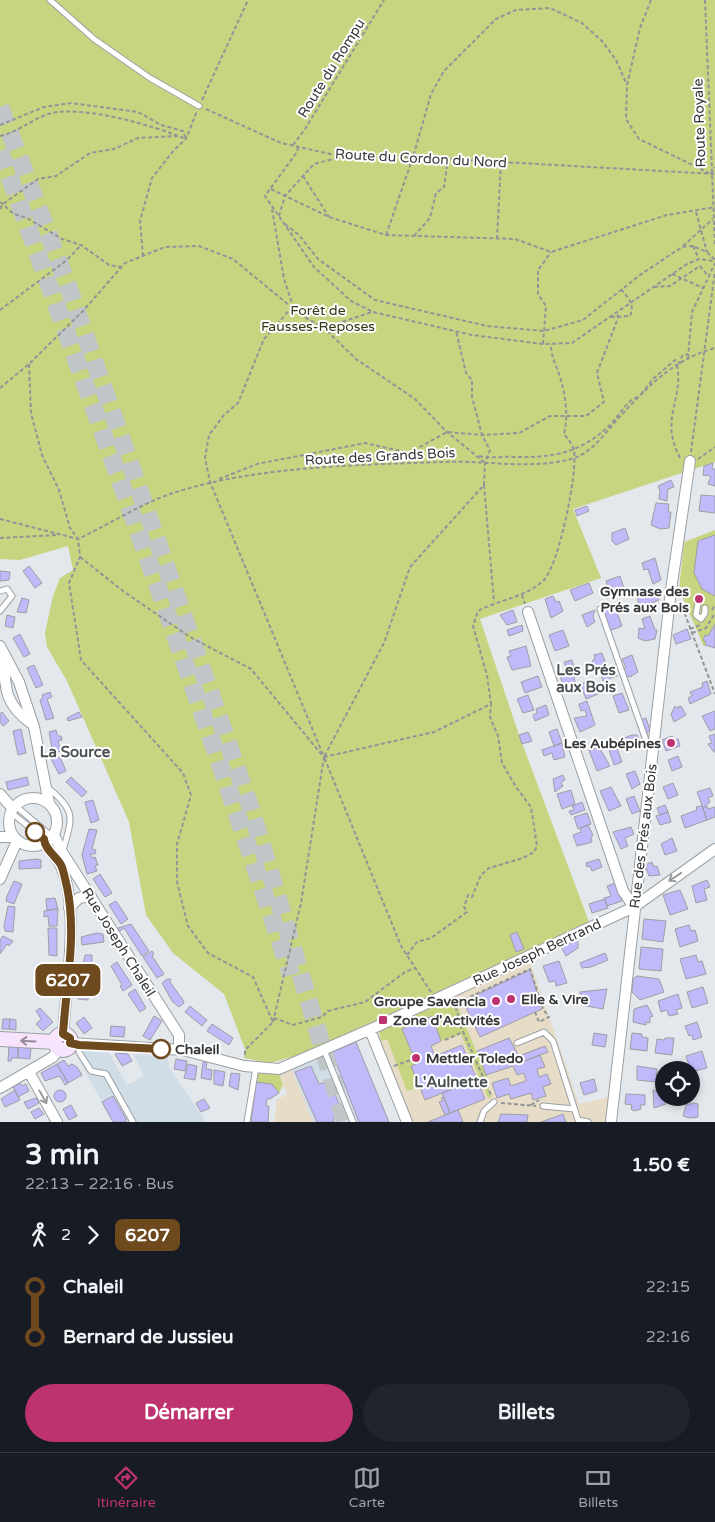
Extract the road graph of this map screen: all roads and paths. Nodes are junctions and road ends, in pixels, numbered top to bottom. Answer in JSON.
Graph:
{"nodes":[{"id":1,"x":50,"y":0,"type":"edge"},
{"id":2,"x":248,"y":0,"type":"edge"},
{"id":3,"x":384,"y":0,"type":"edge"},
{"id":4,"x":651,"y":0,"type":"edge"},
{"id":5,"x":705,"y":0,"type":"edge"},
{"id":6,"x":627,"y":85,"type":"junction"},
{"id":7,"x":199,"y":106,"type":"junction"},
{"id":8,"x":0,"y":125,"type":"edge"},
{"id":9,"x":0,"y":136,"type":"edge"},
{"id":10,"x":178,"y":136,"type":"junction"},
{"id":11,"x":186,"y":139,"type":"junction"},
{"id":12,"x":292,"y":145,"type":"junction"},
{"id":13,"x":298,"y":146,"type":"junction"},
{"id":14,"x":344,"y":157,"type":"junction"},
{"id":15,"x":413,"y":157,"type":"junction"},
{"id":16,"x":448,"y":159,"type":"junction"},
{"id":17,"x":501,"y":162,"type":"junction"},
{"id":18,"x":715,"y":167,"type":"edge"},
{"id":19,"x":711,"y":174,"type":"junction"},
{"id":20,"x":715,"y":174,"type":"edge"},
{"id":21,"x":303,"y":176,"type":"junction"},
{"id":22,"x":271,"y":189,"type":"junction"},
{"id":23,"x":285,"y":196,"type":"junction"},
{"id":24,"x":0,"y":202,"type":"edge"},
{"id":25,"x":3,"y":204,"type":"junction"},
{"id":26,"x":272,"y":206,"type":"junction"},
{"id":27,"x":714,"y":207,"type":"edge"},
{"id":28,"x":0,"y":210,"type":"edge"},
{"id":29,"x":696,"y":212,"type":"junction"},
{"id":30,"x":278,"y":216,"type":"junction"},
{"id":31,"x":329,"y":217,"type":"junction"},
{"id":32,"x":713,"y":219,"type":"junction"},
{"id":33,"x":283,"y":223,"type":"junction"},
{"id":34,"x":702,"y":230,"type":"junction"},
{"id":35,"x":386,"y":235,"type":"junction"},
{"id":36,"x":414,"y":236,"type":"junction"},
{"id":37,"x":497,"y":239,"type":"junction"},
{"id":38,"x":81,"y":245,"type":"junction"},
{"id":39,"x":715,"y":245,"type":"edge"},
{"id":40,"x":693,"y":246,"type":"junction"},
{"id":41,"x":682,"y":247,"type":"junction"},
{"id":42,"x":552,"y":252,"type":"junction"},
{"id":43,"x":707,"y":252,"type":"junction"},
{"id":44,"x":143,"y":256,"type":"junction"},
{"id":45,"x":700,"y":259,"type":"junction"},
{"id":46,"x":715,"y":261,"type":"edge"},
{"id":47,"x":121,"y":268,"type":"junction"},
{"id":48,"x":715,"y":271,"type":"edge"},
{"id":49,"x":672,"y":274,"type":"junction"},
{"id":50,"x":709,"y":276,"type":"junction"},
{"id":51,"x":682,"y":279,"type":"junction"},
{"id":52,"x":653,"y":287,"type":"junction"},
{"id":53,"x":703,"y":288,"type":"junction"},
{"id":54,"x":622,"y":289,"type":"junction"},
{"id":55,"x":632,"y":302,"type":"junction"},
{"id":56,"x":293,"y":306,"type":"junction"},
{"id":57,"x":0,"y":310,"type":"edge"},
{"id":58,"x":373,"y":312,"type":"junction"},
{"id":59,"x":617,"y":312,"type":"junction"},
{"id":60,"x":610,"y":317,"type":"junction"},
{"id":61,"x":618,"y":318,"type":"junction"},
{"id":62,"x":324,"y":328,"type":"junction"},
{"id":63,"x":544,"y":331,"type":"junction"},
{"id":64,"x":456,"y":332,"type":"junction"},
{"id":65,"x":543,"y":344,"type":"junction"},
{"id":66,"x":551,"y":344,"type":"junction"},
{"id":67,"x":715,"y":348,"type":"edge"},
{"id":68,"x":706,"y":351,"type":"junction"},
{"id":69,"x":688,"y":354,"type":"junction"},
{"id":70,"x":688,"y":358,"type":"junction"},
{"id":71,"x":680,"y":363,"type":"junction"},
{"id":72,"x":28,"y":364,"type":"junction"},
{"id":73,"x":676,"y":364,"type":"junction"},
{"id":74,"x":0,"y":388,"type":"edge"},
{"id":75,"x":639,"y":397,"type":"junction"},
{"id":76,"x":568,"y":418,"type":"junction"},
{"id":77,"x":447,"y":432,"type":"junction"},
{"id":78,"x":482,"y":435,"type":"junction"},
{"id":79,"x":715,"y":447,"type":"edge"},
{"id":80,"x":574,"y":449,"type":"junction"},
{"id":81,"x":478,"y":456,"type":"junction"},
{"id":82,"x":515,"y":457,"type":"junction"},
{"id":83,"x":487,"y":458,"type":"junction"},
{"id":84,"x":574,"y":459,"type":"junction"},
{"id":85,"x":485,"y":463,"type":"junction"},
{"id":86,"x":687,"y":463,"type":"junction"},
{"id":87,"x":514,"y":464,"type":"junction"},
{"id":88,"x":210,"y":482,"type":"junction"},
{"id":89,"x":484,"y":486,"type":"junction"},
{"id":90,"x":0,"y":519,"type":"edge"},
{"id":91,"x":60,"y":535,"type":"junction"},
{"id":92,"x":0,"y":538,"type":"edge"},
{"id":93,"x":78,"y":539,"type":"junction"},
{"id":94,"x":80,"y":557,"type":"junction"},
{"id":95,"x":671,"y":590,"type":"junction"},
{"id":96,"x":0,"y":591,"type":"edge"},
{"id":97,"x":494,"y":602,"type":"junction"},
{"id":98,"x":698,"y":603,"type":"dead end"},
{"id":99,"x":705,"y":608,"type":"dead end"},
{"id":100,"x":600,"y":609,"type":"dead end"},
{"id":101,"x":0,"y":611,"type":"edge"},
{"id":102,"x":528,"y":612,"type":"dead end"},
{"id":103,"x":715,"y":613,"type":"edge"},
{"id":104,"x":692,"y":633,"type":"junction"},
{"id":105,"x":2,"y":649,"type":"edge"},
{"id":106,"x":715,"y":694,"type":"edge"},
{"id":107,"x":491,"y":704,"type":"junction"},
{"id":108,"x":33,"y":725,"type":"junction"},
{"id":109,"x":653,"y":749,"type":"junction"},
{"id":110,"x":324,"y":757,"type":"junction"},
{"id":111,"x":45,"y":787,"type":"junction"},
{"id":112,"x":37,"y":798,"type":"junction"},
{"id":113,"x":2,"y":801,"type":"edge"},
{"id":114,"x":49,"y":803,"type":"junction"},
{"id":115,"x":13,"y":808,"type":"junction"},
{"id":116,"x":54,"y":835,"type":"junction"},
{"id":117,"x":0,"y":837,"type":"edge"},
{"id":118,"x":15,"y":839,"type":"junction"},
{"id":119,"x":45,"y":844,"type":"junction"},
{"id":120,"x":715,"y":849,"type":"edge"},
{"id":121,"x":62,"y":852,"type":"junction"},
{"id":122,"x":0,"y":879,"type":"edge"},
{"id":123,"x":91,"y":896,"type":"junction"},
{"id":124,"x":634,"y":907,"type":"junction"},
{"id":125,"x":69,"y":908,"type":"junction"},
{"id":126,"x":407,"y":956,"type":"junction"},
{"id":127,"x":415,"y":968,"type":"junction"},
{"id":128,"x":449,"y":992,"type":"junction"},
{"id":129,"x":435,"y":998,"type":"junction"},
{"id":130,"x":463,"y":1000,"type":"dead end"},
{"id":131,"x":535,"y":1012,"type":"dead end"},
{"id":132,"x":274,"y":1018,"type":"junction"},
{"id":133,"x":273,"y":1022,"type":"junction"},
{"id":134,"x":370,"y":1030,"type":"junction"},
{"id":135,"x":463,"y":1032,"type":"junction"},
{"id":136,"x":0,"y":1040,"type":"edge"},
{"id":137,"x":445,"y":1040,"type":"dead end"},
{"id":138,"x":65,"y":1043,"type":"junction"},
{"id":139,"x":518,"y":1043,"type":"dead end"},
{"id":140,"x":178,"y":1050,"type":"junction"},
{"id":141,"x":324,"y":1050,"type":"junction"},
{"id":142,"x":416,"y":1058,"type":"dead end"},
{"id":143,"x":244,"y":1066,"type":"junction"},
{"id":144,"x":256,"y":1067,"type":"junction"},
{"id":145,"x":390,"y":1068,"type":"dead end"},
{"id":146,"x":30,"y":1072,"type":"junction"},
{"id":147,"x":0,"y":1088,"type":"edge"},
{"id":148,"x":494,"y":1102,"type":"junction"},
{"id":149,"x":543,"y":1106,"type":"joint"},
{"id":150,"x":574,"y":1109,"type":"junction"},
{"id":151,"x":56,"y":1122,"type":"edge"},
{"id":152,"x":133,"y":1122,"type":"edge"},
{"id":153,"x":247,"y":1122,"type":"edge"},
{"id":154,"x":354,"y":1122,"type":"edge"},
{"id":155,"x":407,"y":1122,"type":"edge"},
{"id":156,"x":480,"y":1122,"type":"edge"},
{"id":157,"x":588,"y":1122,"type":"edge"},
{"id":158,"x":611,"y":1122,"type":"edge"}],
"edges":[{"from":1,"to":7,"type":"lane"},
{"from":2,"to":7,"type":"path"},
{"from":3,"to":12,"type":"path","name":"Route du Rompu"},
{"from":4,"to":6,"type":"path"},
{"from":5,"to":19,"type":"path","name":"Route Royale"},
{"from":6,"to":15,"type":"path"},
{"from":6,"to":19,"type":"path"},
{"from":7,"to":11,"type":"path"},
{"from":7,"to":12,"type":"path","name":"Route du Cordon du Nord"},
{"from":8,"to":11,"type":"path"},
{"from":9,"to":10,"type":"path"},
{"from":10,"to":11,"type":"path"},
{"from":10,"to":25,"type":"path"},
{"from":11,"to":44,"type":"path"},
{"from":12,"to":13,"type":"path","name":"Route du Cordon du Nord"},
{"from":13,"to":14,"type":"path","name":"Route du Cordon du Nord"},
{"from":13,"to":22,"type":"path"},
{"from":14,"to":15,"type":"path","name":"Route du Cordon du Nord"},
{"from":14,"to":21,"type":"path"},
{"from":15,"to":16,"type":"path","name":"Route du Cordon du Nord"},
{"from":15,"to":35,"type":"path"},
{"from":16,"to":17,"type":"path","name":"Route du Cordon du Nord"},
{"from":16,"to":36,"type":"path"},
{"from":17,"to":19,"type":"path","name":"Route du Cordon du Nord"},
{"from":17,"to":37,"type":"path"},
{"from":18,"to":19,"type":"path"},
{"from":19,"to":20,"type":"path","name":"Route du Cordon du Nord"},
{"from":19,"to":27,"type":"path","name":"Route Royale"},
{"from":21,"to":23,"type":"path"},
{"from":21,"to":31,"type":"path"},
{"from":22,"to":23,"type":"path"},
{"from":22,"to":26,"type":"path"},
{"from":23,"to":30,"type":"path"},
{"from":23,"to":31,"type":"path"},
{"from":24,"to":25,"type":"path"},
{"from":25,"to":28,"type":"path"},
{"from":25,"to":38,"type":"path"},
{"from":26,"to":30,"type":"path"},
{"from":26,"to":56,"type":"path"},
{"from":27,"to":29,"type":"path"},
{"from":27,"to":32,"type":"path","name":"Route Royale"},
{"from":29,"to":34,"type":"path"},
{"from":29,"to":42,"type":"path"},
{"from":30,"to":33,"type":"path"},
{"from":31,"to":35,"type":"path"},
{"from":32,"to":34,"type":"path"},
{"from":32,"to":39,"type":"path","name":"Route Royale"},
{"from":33,"to":58,"type":"path"},
{"from":33,"to":63,"type":"path"},
{"from":34,"to":41,"type":"path"},
{"from":34,"to":43,"type":"path"},
{"from":35,"to":36,"type":"path"},
{"from":36,"to":37,"type":"path"},
{"from":37,"to":42,"type":"path"},
{"from":38,"to":47,"type":"path"},
{"from":38,"to":57,"type":"path"},
{"from":40,"to":41,"type":"path"},
{"from":40,"to":43,"type":"path"},
{"from":40,"to":45,"type":"path"},
{"from":41,"to":54,"type":"path"},
{"from":42,"to":63,"type":"path"},
{"from":43,"to":46,"type":"path"},
{"from":44,"to":47,"type":"path"},
{"from":44,"to":56,"type":"path"},
{"from":45,"to":46,"type":"path"},
{"from":45,"to":49,"type":"path"},
{"from":46,"to":50,"type":"path"},
{"from":47,"to":72,"type":"path"},
{"from":48,"to":68,"type":"path"},
{"from":49,"to":51,"type":"path"},
{"from":49,"to":52,"type":"path"},
{"from":50,"to":51,"type":"path"},
{"from":50,"to":53,"type":"path"},
{"from":51,"to":52,"type":"path"},
{"from":51,"to":53,"type":"path"},
{"from":52,"to":55,"type":"path"},
{"from":53,"to":69,"type":"path"},
{"from":54,"to":55,"type":"path"},
{"from":54,"to":63,"type":"path"},
{"from":55,"to":59,"type":"path"},
{"from":55,"to":61,"type":"path"},
{"from":56,"to":62,"type":"path"},
{"from":56,"to":88,"type":"path"},
{"from":58,"to":62,"type":"path"},
{"from":58,"to":64,"type":"path"},
{"from":59,"to":60,"type":"path"},
{"from":59,"to":61,"type":"path"},
{"from":60,"to":61,"type":"path"},
{"from":60,"to":66,"type":"path"},
{"from":61,"to":76,"type":"path"},
{"from":62,"to":77,"type":"path"},
{"from":63,"to":65,"type":"path"},
{"from":64,"to":65,"type":"path"},
{"from":64,"to":78,"type":"path"},
{"from":65,"to":66,"type":"path"},
{"from":66,"to":76,"type":"path"},
{"from":67,"to":68,"type":"path","name":"Route des Grands Bois"},
{"from":68,"to":70,"type":"path","name":"Route des Grands Bois"},
{"from":68,"to":86,"type":"path"},
{"from":69,"to":70,"type":"path"},
{"from":69,"to":71,"type":"path"},
{"from":70,"to":71,"type":"path","name":"Route des Grands Bois"},
{"from":71,"to":73,"type":"path","name":"Route des Grands Bois"},
{"from":71,"to":75,"type":"path"},
{"from":72,"to":74,"type":"path"},
{"from":72,"to":93,"type":"path"},
{"from":73,"to":75,"type":"path","name":"Route des Grands Bois"},
{"from":73,"to":86,"type":"path"},
{"from":75,"to":80,"type":"path"},
{"from":75,"to":84,"type":"path","name":"Route des Grands Bois"},
{"from":76,"to":78,"type":"path"},
{"from":76,"to":80,"type":"path"},
{"from":77,"to":78,"type":"path"},
{"from":77,"to":81,"type":"path"},
{"from":77,"to":88,"type":"path"},
{"from":78,"to":83,"type":"path"},
{"from":79,"to":86,"type":"path"},
{"from":80,"to":82,"type":"path"},
{"from":80,"to":84,"type":"path"},
{"from":81,"to":83,"type":"path"},
{"from":81,"to":85,"type":"path"},
{"from":82,"to":83,"type":"path"},
{"from":82,"to":87,"type":"path"},
{"from":83,"to":85,"type":"path"},
{"from":84,"to":87,"type":"path","name":"Route des Grands Bois"},
{"from":84,"to":97,"type":"path"},
{"from":85,"to":87,"type":"path","name":"Route des Grands Bois"},
{"from":85,"to":88,"type":"path","name":"Route des Grands Bois"},
{"from":85,"to":89,"type":"path"},
{"from":86,"to":95,"type":"street","name":"Rue des Prés aux Bois"},
{"from":88,"to":93,"type":"path","name":"Route des Grands Bois"},
{"from":88,"to":110,"type":"path"},
{"from":89,"to":97,"type":"path"},
{"from":89,"to":110,"type":"path"},
{"from":90,"to":91,"type":"path"},
{"from":91,"to":92,"type":"path"},
{"from":91,"to":93,"type":"path"},
{"from":93,"to":94,"type":"path"},
{"from":94,"to":110,"type":"path"},
{"from":94,"to":133,"type":"path"},
{"from":95,"to":104,"type":"path"},
{"from":95,"to":109,"type":"street","name":"Rue des Prés aux Bois"},
{"from":96,"to":101,"type":"lane"},
{"from":97,"to":107,"type":"path"},
{"from":98,"to":99,"type":"lane"},
{"from":100,"to":109,"type":"lane"},
{"from":102,"to":124,"type":"street"},
{"from":103,"to":104,"type":"path"},
{"from":104,"to":106,"type":"path"},
{"from":105,"to":108,"type":"street"},
{"from":105,"to":108,"type":"street"},
{"from":107,"to":110,"type":"path"},
{"from":107,"to":126,"type":"path"},
{"from":108,"to":111,"type":"street"},
{"from":109,"to":124,"type":"street","name":"Rue des Prés aux Bois"},
{"from":110,"to":126,"type":"path"},
{"from":110,"to":132,"type":"path"},
{"from":111,"to":112,"type":"street"},
{"from":111,"to":114,"type":"street"},
{"from":111,"to":121,"type":"lane"},
{"from":112,"to":114,"type":"street"},
{"from":112,"to":115,"type":"street"},
{"from":113,"to":115,"type":"street"},
{"from":114,"to":116,"type":"street"},
{"from":115,"to":116,"type":"lane"},
{"from":115,"to":118,"type":"street"},
{"from":115,"to":119,"type":"lane"},
{"from":116,"to":119,"type":"street"},
{"from":116,"to":121,"type":"street","name":"Rue Joseph Chaleil"},
{"from":117,"to":118,"type":"street"},
{"from":118,"to":119,"type":"street"},
{"from":118,"to":122,"type":"street"},
{"from":119,"to":125,"type":"street"},
{"from":120,"to":124,"type":"street","name":"Rue Joseph Bertrand","one_way":true},
{"from":121,"to":123,"type":"street","name":"Rue Joseph Chaleil"},
{"from":123,"to":125,"type":"street"},
{"from":123,"to":140,"type":"street","name":"Rue Joseph Chaleil"},
{"from":124,"to":128,"type":"street","name":"Rue Joseph Bertrand"},
{"from":124,"to":158,"type":"street","name":"Rue des Prés aux Bois"},
{"from":125,"to":138,"type":"street"},
{"from":126,"to":127,"type":"path"},
{"from":127,"to":129,"type":"path"},
{"from":127,"to":132,"type":"path"},
{"from":128,"to":129,"type":"street","name":"Rue Joseph Bertrand"},
{"from":128,"to":135,"type":"path"},
{"from":129,"to":134,"type":"street","name":"Rue Joseph Bertrand"},
{"from":130,"to":131,"type":"path"},
{"from":132,"to":133,"type":"path"},
{"from":133,"to":143,"type":"path"},
{"from":134,"to":141,"type":"street","name":"Rue Joseph Bertrand"},
{"from":134,"to":155,"type":"street"},
{"from":135,"to":137,"type":"path"},
{"from":135,"to":148,"type":"path"},
{"from":138,"to":136,"type":"street","one_way":true},
{"from":138,"to":140,"type":"street","name":"Rue Joseph Bertrand"},
{"from":138,"to":146,"type":"street"},
{"from":138,"to":152,"type":"lane"},
{"from":139,"to":150,"type":"lane"},
{"from":140,"to":143,"type":"street","name":"Rue Joseph Bertrand"},
{"from":141,"to":144,"type":"street","name":"Rue Joseph Bertrand"},
{"from":141,"to":154,"type":"lane"},
{"from":142,"to":145,"type":"path"},
{"from":143,"to":144,"type":"street","name":"Rue Joseph Bertrand"},
{"from":144,"to":153,"type":"lane"},
{"from":146,"to":147,"type":"street"},
{"from":146,"to":151,"type":"street","one_way":true},
{"from":148,"to":149,"type":"path"},
{"from":148,"to":156,"type":"lane"},
{"from":149,"to":150,"type":"lane"},
{"from":150,"to":157,"type":"lane"}]}
